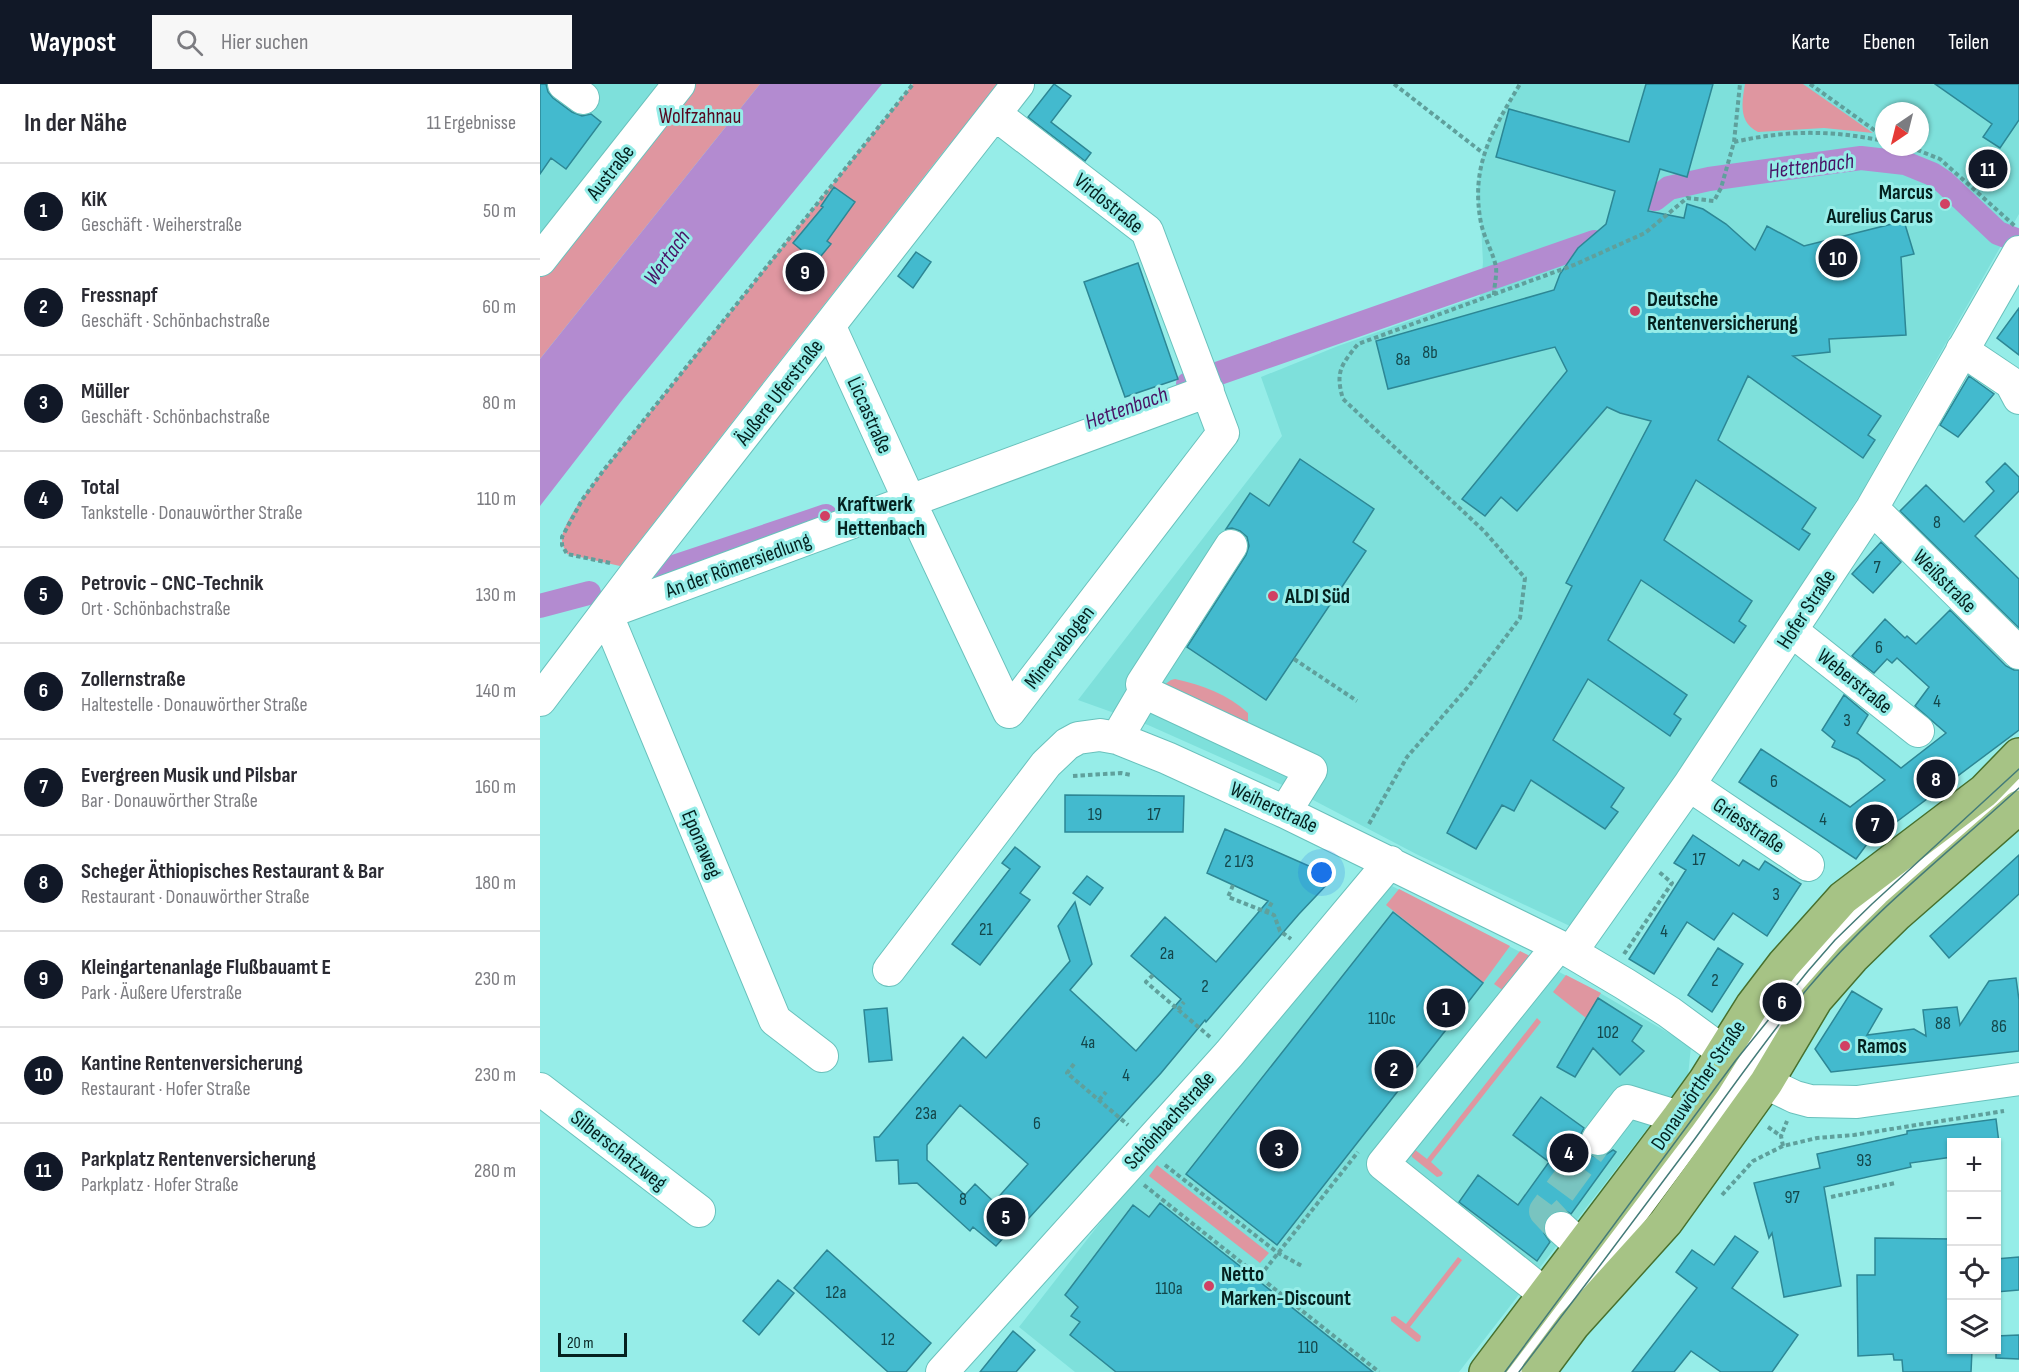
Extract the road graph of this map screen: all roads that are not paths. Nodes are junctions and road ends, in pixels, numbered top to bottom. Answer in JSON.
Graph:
{"nodes":[{"id":1,"x":680,"y":84,"type":"edge"},
{"id":2,"x":1018,"y":84,"type":"edge"},
{"id":3,"x":995,"y":114,"type":"junction"},
{"id":4,"x":1054,"y":167,"type":"dead end"},
{"id":5,"x":2018,"y":246,"type":"edge"},
{"id":6,"x":540,"y":260,"type":"edge"},
{"id":7,"x":830,"y":327,"type":"junction"},
{"id":8,"x":1962,"y":350,"type":"junction"},
{"id":9,"x":1208,"y":391,"type":"junction"},
{"id":10,"x":2019,"y":398,"type":"edge"},
{"id":11,"x":910,"y":502,"type":"junction"},
{"id":12,"x":1872,"y":508,"type":"junction"},
{"id":13,"x":1231,"y":546,"type":"dead end"},
{"id":14,"x":606,"y":614,"type":"junction"},
{"id":15,"x":1792,"y":631,"type":"junction"},
{"id":16,"x":2019,"y":653,"type":"edge"},
{"id":17,"x":1144,"y":692,"type":"junction"},
{"id":18,"x":540,"y":700,"type":"edge"},
{"id":19,"x":1918,"y":731,"type":"dead end"},
{"id":20,"x":1117,"y":738,"type":"junction"},
{"id":21,"x":2019,"y":755,"type":"edge"},
{"id":22,"x":2019,"y":779,"type":"edge"},
{"id":23,"x":1689,"y":785,"type":"junction"},
{"id":24,"x":1984,"y":791,"type":"junction"},
{"id":25,"x":2019,"y":807,"type":"edge"},
{"id":26,"x":1285,"y":812,"type":"junction"},
{"id":27,"x":1963,"y":829,"type":"junction"},
{"id":28,"x":1390,"y":862,"type":"junction"},
{"id":29,"x":1808,"y":865,"type":"dead end"},
{"id":30,"x":1565,"y":949,"type":"junction"},
{"id":31,"x":889,"y":970,"type":"dead end"},
{"id":32,"x":822,"y":1056,"type":"dead end"},
{"id":33,"x":1744,"y":1066,"type":"junction"},
{"id":34,"x":2019,"y":1079,"type":"edge"},
{"id":35,"x":540,"y":1089,"type":"edge"},
{"id":36,"x":1679,"y":1118,"type":"junction"},
{"id":37,"x":1598,"y":1139,"type":"tunnel mouth"},
{"id":38,"x":699,"y":1211,"type":"dead end"},
{"id":39,"x":1546,"y":1295,"type":"junction"},
{"id":40,"x":942,"y":1372,"type":"edge"},
{"id":41,"x":1486,"y":1372,"type":"edge"},
{"id":42,"x":1513,"y":1372,"type":"edge"},
{"id":43,"x":1539,"y":1372,"type":"edge"}],
"edges":[{"from":1,"to":6,"type":"street","name":"Austraße"},
{"from":2,"to":3,"type":"street","name":"Äußere Uferstraße"},
{"from":3,"to":4,"type":"street"},
{"from":3,"to":7,"type":"street","name":"Äußere Uferstraße"},
{"from":3,"to":9,"type":"street","name":"Virdostraße"},
{"from":5,"to":8,"type":"street","name":"Hofer Straße"},
{"from":7,"to":11,"type":"street","name":"Liccastraße"},
{"from":7,"to":14,"type":"street","name":"Äußere Uferstraße"},
{"from":8,"to":10,"type":"street"},
{"from":8,"to":12,"type":"street","name":"Hofer Straße"},
{"from":9,"to":11,"type":"street","name":"An der Römersiedlung"},
{"from":9,"to":11,"type":"street","name":"Minervabogen"},
{"from":11,"to":14,"type":"street","name":"An der Römersiedlung"},
{"from":12,"to":15,"type":"street","name":"Hofer Straße"},
{"from":12,"to":16,"type":"street","name":"Weißstraße"},
{"from":13,"to":17,"type":"street"},
{"from":14,"to":18,"type":"street","name":"Äußere Uferstraße"},
{"from":14,"to":32,"type":"street","name":"Eponaweg"},
{"from":15,"to":19,"type":"street","name":"Weberstraße"},
{"from":15,"to":23,"type":"street","name":"Hofer Straße"},
{"from":17,"to":20,"type":"street"},
{"from":17,"to":26,"type":"street"},
{"from":20,"to":26,"type":"street","name":"Weiherstraße"},
{"from":20,"to":31,"type":"street","name":"Weiherstraße"},
{"from":21,"to":24,"type":"main road","name":"Donauwörther Straße"},
{"from":22,"to":27,"type":"street"},
{"from":23,"to":29,"type":"street","name":"Griesstraße"},
{"from":23,"to":30,"type":"street","name":"Hofer Straße"},
{"from":24,"to":27,"type":"street"},
{"from":24,"to":33,"type":"main road","name":"Donauwörther Straße"},
{"from":25,"to":33,"type":"main road","name":"Donauwörther Straße"},
{"from":26,"to":28,"type":"street","name":"Weiherstraße"},
{"from":27,"to":33,"type":"street"},
{"from":28,"to":30,"type":"street","name":"Weiherstraße"},
{"from":28,"to":40,"type":"street","name":"Schönbachstraße"},
{"from":30,"to":33,"type":"street","name":"Weiherstraße"},
{"from":30,"to":39,"type":"street","name":"Hofer Straße"},
{"from":33,"to":34,"type":"street","name":"Weiherstraße"},
{"from":33,"to":36,"type":"main road","name":"Donauwörther Straße"},
{"from":33,"to":42,"type":"street"},
{"from":33,"to":43,"type":"main road","name":"Donauwörther Straße"},
{"from":35,"to":38,"type":"street","name":"Silberschatzweg"},
{"from":36,"to":37,"type":"street"},
{"from":36,"to":39,"type":"main road","name":"Donauwörther Straße"},
{"from":39,"to":41,"type":"main road","name":"Donauwörther Straße"}]}
